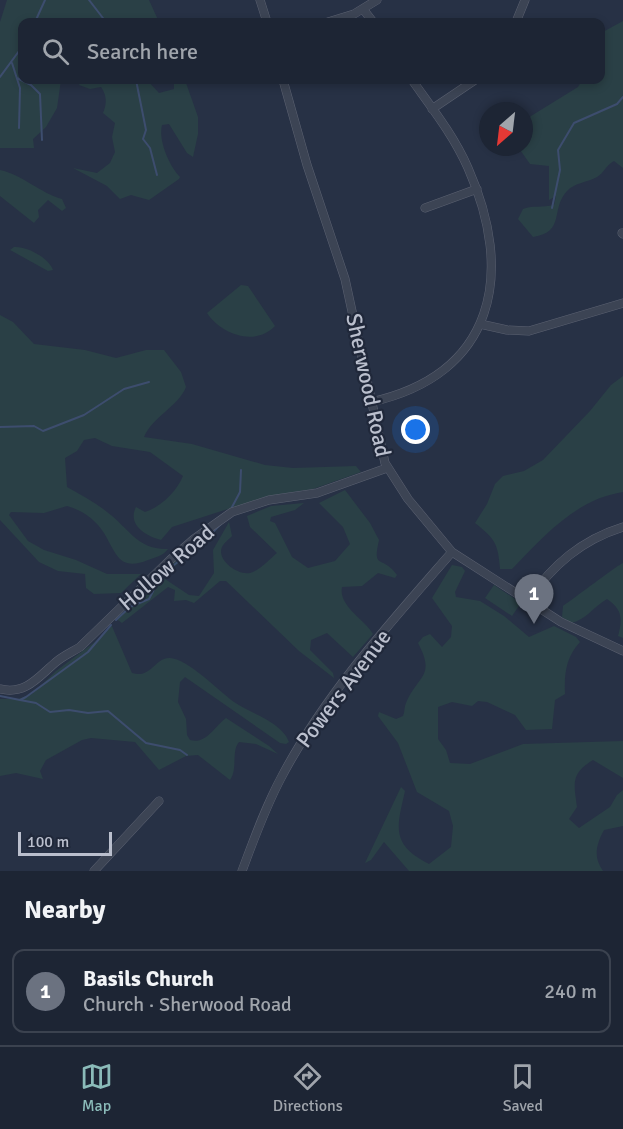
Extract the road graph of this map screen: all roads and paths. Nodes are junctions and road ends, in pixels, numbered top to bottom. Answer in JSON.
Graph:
{"nodes":[{"id":1,"x":260,"y":0,"type":"edge"},
{"id":2,"x":377,"y":0,"type":"edge"},
{"id":3,"x":525,"y":0,"type":"edge"},
{"id":4,"x":363,"y":9,"type":"junction"},
{"id":5,"x":266,"y":18,"type":"edge"},
{"id":6,"x":339,"y":18,"type":"edge"},
{"id":7,"x":370,"y":18,"type":"edge"},
{"id":8,"x":518,"y":18,"type":"edge"},
{"id":9,"x":284,"y":84,"type":"edge"},
{"id":10,"x":415,"y":84,"type":"edge"},
{"id":11,"x":469,"y":84,"type":"edge"},
{"id":12,"x":432,"y":109,"type":"junction"},
{"id":13,"x":477,"y":189,"type":"junction"},
{"id":14,"x":425,"y":208,"type":"dead end"},
{"id":15,"x":623,"y":303,"type":"edge"},
{"id":16,"x":480,"y":324,"type":"junction"},
{"id":17,"x":371,"y":402,"type":"junction"},
{"id":18,"x":387,"y":468,"type":"junction"},
{"id":19,"x":623,"y":528,"type":"edge"},
{"id":20,"x":452,"y":552,"type":"junction"},
{"id":21,"x":528,"y":600,"type":"junction"},
{"id":22,"x":623,"y":651,"type":"edge"},
{"id":23,"x":0,"y":689,"type":"edge"},
{"id":24,"x":159,"y":801,"type":"dead end"},
{"id":25,"x":94,"y":871,"type":"edge"},
{"id":26,"x":242,"y":871,"type":"edge"}],
"edges":[{"from":1,"to":5,"type":"street"},
{"from":2,"to":4,"type":"street"},
{"from":3,"to":8,"type":"street"},
{"from":4,"to":6,"type":"street"},
{"from":4,"to":7,"type":"street"},
{"from":9,"to":17,"type":"street","name":"Sherwood Road"},
{"from":10,"to":12,"type":"street"},
{"from":11,"to":12,"type":"street"},
{"from":12,"to":13,"type":"street"},
{"from":13,"to":14,"type":"street"},
{"from":13,"to":16,"type":"street"},
{"from":15,"to":16,"type":"street"},
{"from":16,"to":17,"type":"street"},
{"from":17,"to":18,"type":"street","name":"Sherwood Road"},
{"from":18,"to":20,"type":"street","name":"Sherwood Road"},
{"from":18,"to":23,"type":"street","name":"Hollow Road"},
{"from":19,"to":21,"type":"street"},
{"from":20,"to":21,"type":"street","name":"Sherwood Road"},
{"from":20,"to":26,"type":"street","name":"Powers Avenue"},
{"from":21,"to":22,"type":"street","name":"Sherwood Road"},
{"from":24,"to":25,"type":"street"}]}
